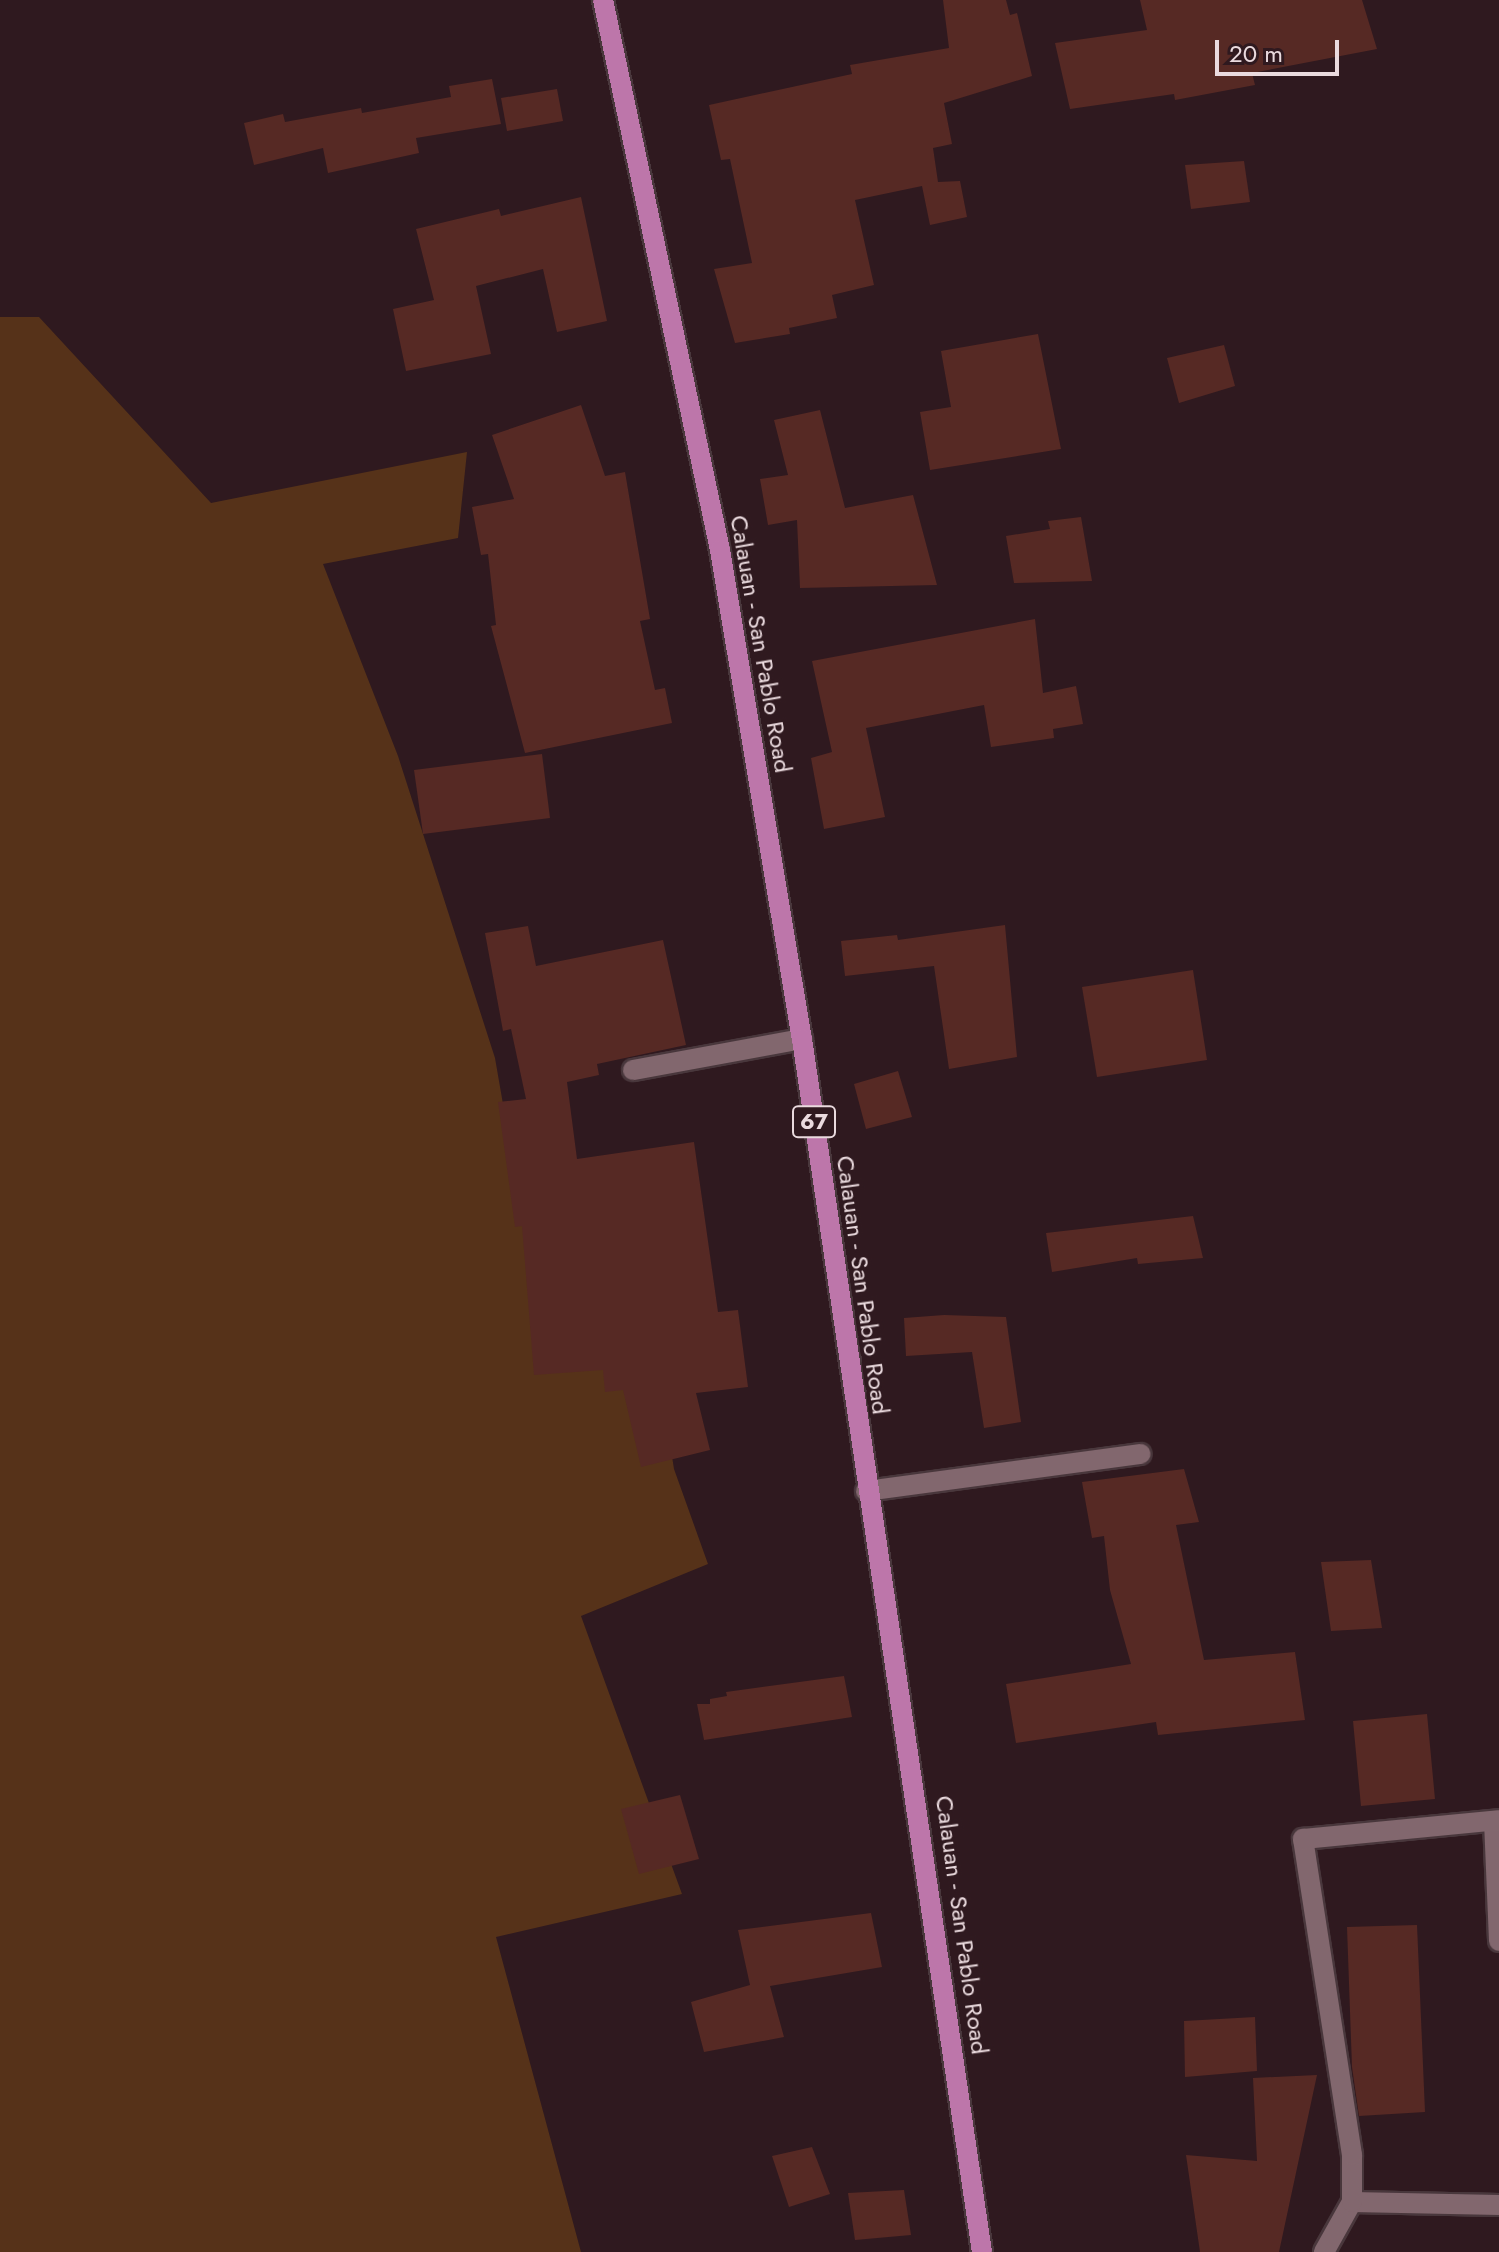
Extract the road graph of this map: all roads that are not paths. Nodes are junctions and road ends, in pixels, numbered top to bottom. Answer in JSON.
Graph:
{"nodes":[{"id":1,"x":603,"y":0,"type":"edge"},
{"id":2,"x":802,"y":1039,"type":"junction"},
{"id":3,"x":633,"y":1070,"type":"dead end"},
{"id":4,"x":1141,"y":1454,"type":"dead end"},
{"id":5,"x":866,"y":1491,"type":"junction"},
{"id":6,"x":1496,"y":1821,"type":"edge"},
{"id":7,"x":1499,"y":1941,"type":"edge"},
{"id":8,"x":1352,"y":2202,"type":"junction"},
{"id":9,"x":1499,"y":2205,"type":"edge"},
{"id":10,"x":982,"y":2252,"type":"edge"},
{"id":11,"x":1324,"y":2252,"type":"edge"}],
"edges":[{"from":1,"to":2,"type":"main road","name":"Calauan - San Pablo Road","number":"67"},
{"from":2,"to":3,"type":"street"},
{"from":2,"to":5,"type":"main road","name":"Calauan - San Pablo Road","number":"67"},
{"from":4,"to":5,"type":"street"},
{"from":5,"to":10,"type":"main road","name":"Calauan - San Pablo Road","number":"67"},
{"from":6,"to":7,"type":"street"},
{"from":6,"to":8,"type":"street"},
{"from":8,"to":9,"type":"street"},
{"from":8,"to":11,"type":"street"}]}
